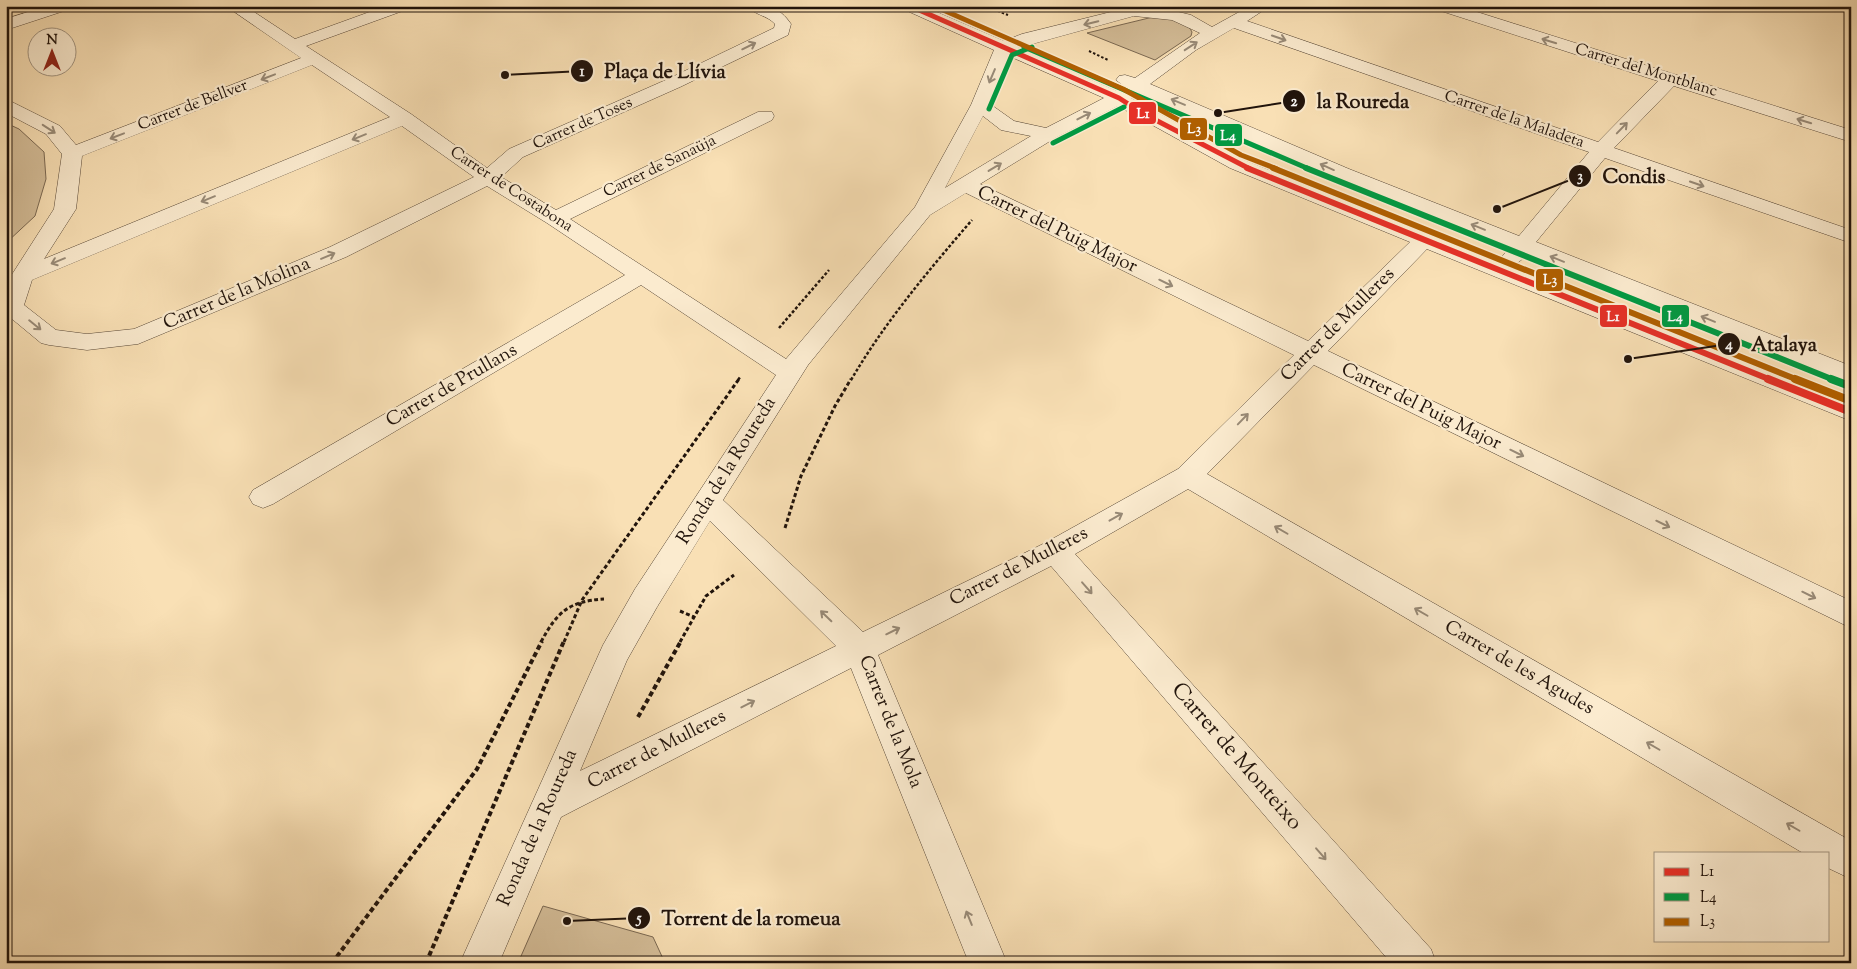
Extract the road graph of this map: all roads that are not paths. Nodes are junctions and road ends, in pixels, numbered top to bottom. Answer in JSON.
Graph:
{"nodes":[{"id":1,"x":64,"y":6,"type":"edge"},
{"id":2,"x":234,"y":6,"type":"edge"},
{"id":3,"x":402,"y":6,"type":"edge"},
{"id":4,"x":755,"y":6,"type":"edge"},
{"id":5,"x":909,"y":6,"type":"edge"},
{"id":6,"x":952,"y":6,"type":"edge"},
{"id":7,"x":1154,"y":6,"type":"edge"},
{"id":8,"x":1262,"y":6,"type":"edge"},
{"id":9,"x":1441,"y":6,"type":"edge"},
{"id":10,"x":1137,"y":12,"type":"junction"},
{"id":11,"x":1233,"y":22,"type":"junction"},
{"id":12,"x":6,"y":25,"type":"edge"},
{"id":13,"x":1212,"y":34,"type":"junction"},
{"id":14,"x":1028,"y":38,"type":"junction"},
{"id":15,"x":293,"y":45,"type":"junction"},
{"id":16,"x":1004,"y":47,"type":"junction"},
{"id":17,"x":314,"y":59,"type":"junction"},
{"id":18,"x":1670,"y":79,"type":"junction"},
{"id":19,"x":1138,"y":86,"type":"junction"},
{"id":20,"x":1119,"y":98,"type":"junction"},
{"id":21,"x":6,"y":105,"type":"edge"},
{"id":22,"x":980,"y":105,"type":"junction"},
{"id":23,"x":766,"y":116,"type":"dead end"},
{"id":24,"x":404,"y":118,"type":"junction"},
{"id":25,"x":1048,"y":134,"type":"junction"},
{"id":26,"x":1851,"y":136,"type":"edge"},
{"id":27,"x":1600,"y":150,"type":"junction"},
{"id":28,"x":72,"y":153,"type":"junction"},
{"id":29,"x":488,"y":178,"type":"junction"},
{"id":30,"x":965,"y":186,"type":"junction"},
{"id":31,"x":923,"y":211,"type":"junction"},
{"id":32,"x":555,"y":218,"type":"junction"},
{"id":33,"x":1851,"y":237,"type":"edge"},
{"id":34,"x":1425,"y":239,"type":"junction"},
{"id":35,"x":1523,"y":246,"type":"junction"},
{"id":36,"x":1500,"y":270,"type":"junction"},
{"id":37,"x":641,"y":275,"type":"junction"},
{"id":38,"x":22,"y":276,"type":"junction"},
{"id":39,"x":1309,"y":352,"type":"junction"},
{"id":40,"x":790,"y":373,"type":"junction"},
{"id":41,"x":1851,"y":376,"type":"edge"},
{"id":42,"x":1851,"y":412,"type":"edge"},
{"id":43,"x":1188,"y":476,"type":"junction"},
{"id":44,"x":263,"y":497,"type":"dead end"},
{"id":45,"x":708,"y":502,"type":"junction"},
{"id":46,"x":1054,"y":551,"type":"junction"},
{"id":47,"x":1851,"y":615,"type":"edge"},
{"id":48,"x":860,"y":648,"type":"junction"},
{"id":49,"x":548,"y":805,"type":"junction"},
{"id":50,"x":1851,"y":861,"type":"edge"},
{"id":51,"x":479,"y":963,"type":"edge"},
{"id":52,"x":988,"y":963,"type":"edge"},
{"id":53,"x":1417,"y":963,"type":"edge"}],
"edges":[{"from":1,"to":12,"type":"street"},
{"from":2,"to":15,"type":"street","name":"Carrer de Costabona"},
{"from":3,"to":15,"type":"street"},
{"from":29,"to":4,"type":"street","name":"Carrer de Toses","one_way":true},
{"from":5,"to":16,"type":"street"},
{"from":6,"to":14,"type":"street"},
{"from":7,"to":10,"type":"street"},
{"from":8,"to":11,"type":"street","name":"Ronda de la Roureda"},
{"from":18,"to":9,"type":"street","name":"Carrer del Montblanc","one_way":true},
{"from":10,"to":13,"type":"street"},
{"from":10,"to":14,"type":"street","one_way":true},
{"from":11,"to":13,"type":"street","name":"Ronda de la Roureda"},
{"from":11,"to":27,"type":"street","name":"Carrer de la Maladeta","one_way":true},
{"from":19,"to":13,"type":"street","name":"Ronda de la Roureda","one_way":true},
{"from":14,"to":16,"type":"street"},
{"from":14,"to":19,"type":"street"},
{"from":15,"to":17,"type":"street","name":"Carrer de Costabona"},
{"from":16,"to":20,"type":"street"},
{"from":16,"to":22,"type":"street","one_way":true},
{"from":17,"to":24,"type":"street","name":"Carrer de Costabona"},
{"from":17,"to":28,"type":"street","name":"Carrer de Bellver","one_way":true},
{"from":26,"to":18,"type":"street","name":"Carrer del Montblanc","one_way":true},
{"from":27,"to":18,"type":"street","one_way":true},
{"from":19,"to":20,"type":"street","name":"Ronda de la Roureda"},
{"from":35,"to":19,"type":"street","one_way":true},
{"from":25,"to":20,"type":"street","name":"Ronda de la Roureda","one_way":true},
{"from":20,"to":34,"type":"street"},
{"from":21,"to":28,"type":"street","one_way":true},
{"from":22,"to":25,"type":"street"},
{"from":22,"to":31,"type":"street"},
{"from":23,"to":32,"type":"street","name":"Carrer de Sanaüja"},
{"from":24,"to":29,"type":"street","name":"Carrer de Costabona"},
{"from":24,"to":38,"type":"street","one_way":true},
{"from":30,"to":25,"type":"street","name":"Ronda de la Roureda","one_way":true},
{"from":27,"to":33,"type":"street","name":"Carrer de la Maladeta","one_way":true},
{"from":27,"to":35,"type":"street"},
{"from":28,"to":38,"type":"street","name":"Carrer de la Molina"},
{"from":29,"to":32,"type":"street","name":"Carrer de Costabona"},
{"from":38,"to":29,"type":"street","name":"Carrer de la Molina","one_way":true},
{"from":30,"to":31,"type":"street","name":"Ronda de la Roureda"},
{"from":30,"to":39,"type":"street","name":"Carrer del Puig Major","one_way":true},
{"from":31,"to":40,"type":"street","name":"Ronda de la Roureda"},
{"from":32,"to":37,"type":"street","name":"Carrer de Costabona"},
{"from":34,"to":36,"type":"street"},
{"from":34,"to":39,"type":"street","name":"Carrer de Mulleres"},
{"from":35,"to":36,"type":"street"},
{"from":41,"to":35,"type":"street","one_way":true},
{"from":36,"to":42,"type":"street"},
{"from":37,"to":40,"type":"street","name":"Carrer de Costabona"},
{"from":37,"to":44,"type":"street","name":"Carrer de Prullans"},
{"from":43,"to":39,"type":"street","name":"Carrer de Mulleres","one_way":true},
{"from":39,"to":47,"type":"street","name":"Carrer del Puig Major","one_way":true},
{"from":40,"to":45,"type":"street","name":"Ronda de la Roureda"},
{"from":46,"to":43,"type":"street","name":"Carrer de Mulleres","one_way":true},
{"from":50,"to":43,"type":"street","name":"Carrer de les Agudes","one_way":true},
{"from":48,"to":45,"type":"street","name":"Carrer de la Mola","one_way":true},
{"from":45,"to":49,"type":"street","name":"Ronda de la Roureda"},
{"from":48,"to":46,"type":"street","name":"Carrer de Mulleres","one_way":true},
{"from":46,"to":53,"type":"street","name":"Carrer de Monteixo","one_way":true},
{"from":49,"to":48,"type":"street","name":"Carrer de Mulleres","one_way":true},
{"from":52,"to":48,"type":"street","name":"Carrer de la Mola","one_way":true},
{"from":49,"to":51,"type":"street","name":"Ronda de la Roureda"}]}
